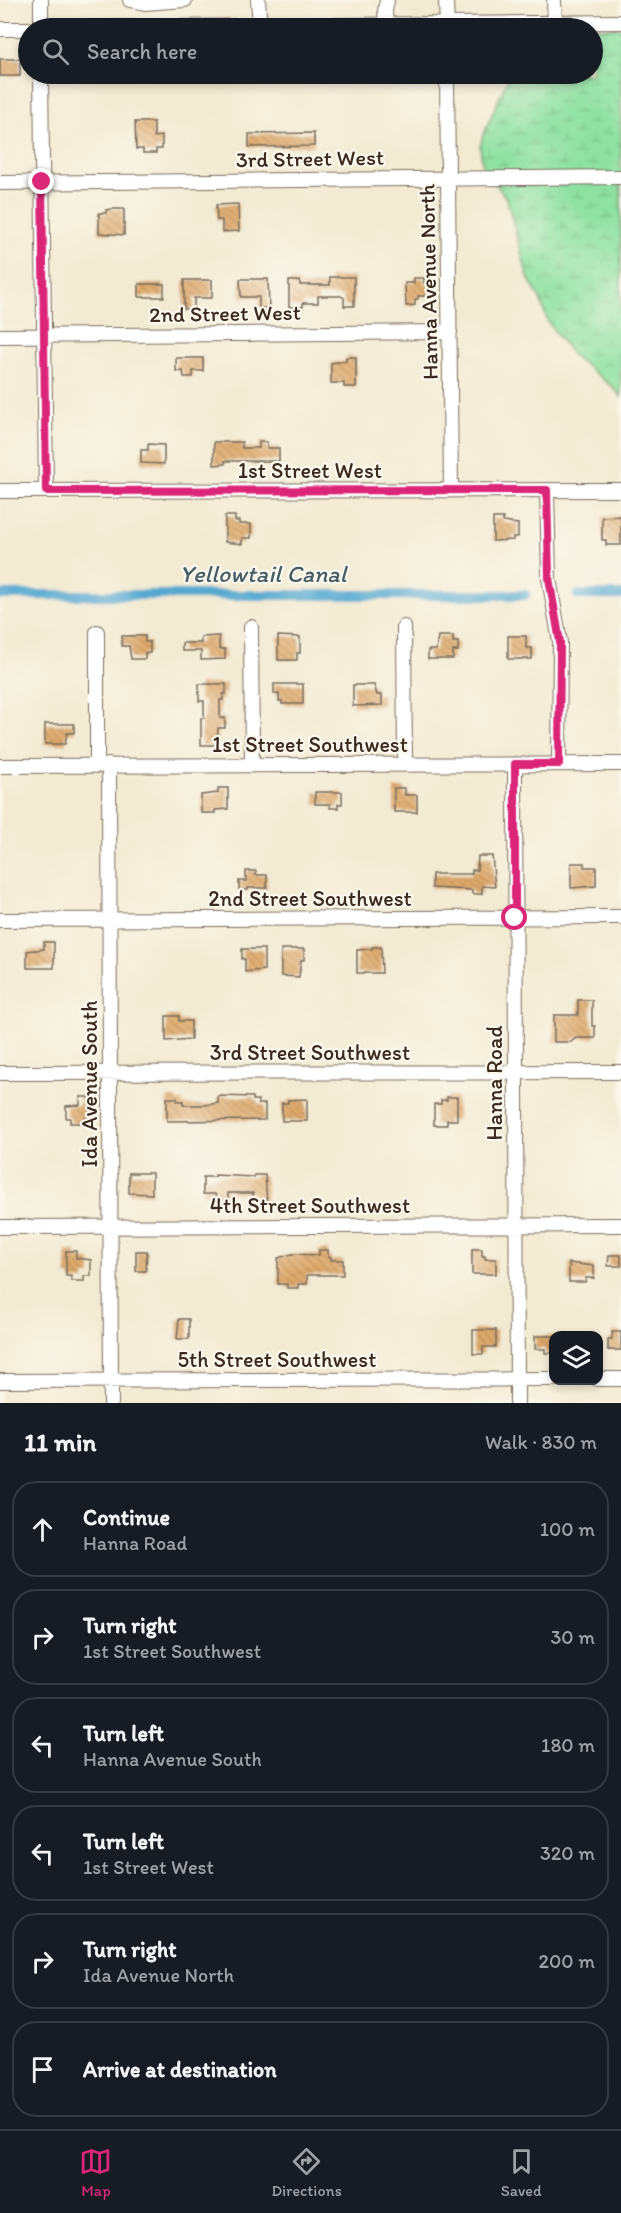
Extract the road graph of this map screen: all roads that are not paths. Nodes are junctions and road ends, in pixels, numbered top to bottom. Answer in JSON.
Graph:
{"nodes":[{"id":1,"x":41,"y":0,"type":"edge"},
{"id":2,"x":130,"y":0,"type":"edge"},
{"id":3,"x":185,"y":0,"type":"edge"},
{"id":4,"x":258,"y":0,"type":"edge"},
{"id":5,"x":446,"y":0,"type":"edge"},
{"id":6,"x":554,"y":0,"type":"edge"},
{"id":7,"x":385,"y":9,"type":"edge"},
{"id":8,"x":41,"y":18,"type":"edge"},
{"id":9,"x":259,"y":18,"type":"edge"},
{"id":10,"x":319,"y":18,"type":"edge"},
{"id":11,"x":418,"y":18,"type":"edge"},
{"id":12,"x":447,"y":18,"type":"edge"},
{"id":13,"x":555,"y":18,"type":"edge"},
{"id":14,"x":603,"y":22,"type":"edge"},
{"id":15,"x":621,"y":22,"type":"edge"},
{"id":16,"x":0,"y":29,"type":"edge"},
{"id":17,"x":18,"y":29,"type":"edge"},
{"id":18,"x":41,"y":84,"type":"edge"},
{"id":19,"x":447,"y":84,"type":"edge"},
{"id":20,"x":621,"y":177,"type":"edge"},
{"id":21,"x":448,"y":178,"type":"junction"},
{"id":22,"x":42,"y":182,"type":"junction"},
{"id":23,"x":0,"y":183,"type":"edge"},
{"id":24,"x":450,"y":332,"type":"junction"},
{"id":25,"x":0,"y":336,"type":"edge"},
{"id":26,"x":44,"y":336,"type":"junction"},
{"id":27,"x":451,"y":490,"type":"junction"},
{"id":28,"x":547,"y":490,"type":"junction"},
{"id":29,"x":621,"y":490,"type":"edge"},
{"id":30,"x":0,"y":491,"type":"edge"},
{"id":31,"x":46,"y":491,"type":"junction"},
{"id":32,"x":251,"y":627,"type":"dead end"},
{"id":33,"x":404,"y":627,"type":"dead end"},
{"id":34,"x":96,"y":632,"type":"dead end"},
{"id":35,"x":405,"y":764,"type":"junction"},
{"id":36,"x":515,"y":764,"type":"junction"},
{"id":37,"x":559,"y":764,"type":"junction"},
{"id":38,"x":621,"y":764,"type":"edge"},
{"id":39,"x":103,"y":765,"type":"junction"},
{"id":40,"x":252,"y":765,"type":"junction"},
{"id":41,"x":0,"y":766,"type":"edge"},
{"id":42,"x":621,"y":917,"type":"edge"},
{"id":43,"x":515,"y":918,"type":"junction"},
{"id":44,"x":0,"y":920,"type":"edge"},
{"id":45,"x":109,"y":920,"type":"junction"},
{"id":46,"x":621,"y":1072,"type":"edge"},
{"id":47,"x":0,"y":1073,"type":"edge"},
{"id":48,"x":516,"y":1073,"type":"junction"},
{"id":49,"x":110,"y":1074,"type":"junction"},
{"id":50,"x":621,"y":1225,"type":"edge"},
{"id":51,"x":110,"y":1226,"type":"junction"},
{"id":52,"x":516,"y":1226,"type":"junction"},
{"id":53,"x":0,"y":1227,"type":"edge"},
{"id":54,"x":549,"y":1379,"type":"edge"},
{"id":55,"x":603,"y":1379,"type":"edge"},
{"id":56,"x":621,"y":1379,"type":"edge"},
{"id":57,"x":517,"y":1380,"type":"junction"},
{"id":58,"x":0,"y":1381,"type":"edge"},
{"id":59,"x":111,"y":1381,"type":"junction"},
{"id":60,"x":111,"y":1403,"type":"edge"},
{"id":61,"x":517,"y":1403,"type":"edge"}],
"edges":[{"from":1,"to":8,"type":"street"},
{"from":2,"to":3,"type":"street"},
{"from":4,"to":9,"type":"street"},
{"from":5,"to":12,"type":"street"},
{"from":6,"to":13,"type":"street"},
{"from":7,"to":10,"type":"street"},
{"from":7,"to":11,"type":"street"},
{"from":14,"to":15,"type":"street"},
{"from":16,"to":17,"type":"street"},
{"from":18,"to":22,"type":"street"},
{"from":19,"to":21,"type":"street","name":"Hanna Avenue North"},
{"from":20,"to":21,"type":"street","name":"3rd Street West"},
{"from":21,"to":22,"type":"street","name":"3rd Street West"},
{"from":21,"to":24,"type":"street","name":"Hanna Avenue North"},
{"from":22,"to":23,"type":"street","name":"3rd Street West"},
{"from":22,"to":26,"type":"street"},
{"from":24,"to":26,"type":"street","name":"2nd Street West"},
{"from":24,"to":27,"type":"street","name":"Hanna Avenue North"},
{"from":25,"to":26,"type":"street","name":"2nd Street West"},
{"from":26,"to":31,"type":"street"},
{"from":27,"to":28,"type":"street","name":"1st Street West"},
{"from":27,"to":31,"type":"street","name":"1st Street West"},
{"from":28,"to":29,"type":"street","name":"1st Street West"},
{"from":28,"to":37,"type":"street"},
{"from":30,"to":31,"type":"street","name":"1st Street West"},
{"from":32,"to":40,"type":"street"},
{"from":33,"to":35,"type":"street"},
{"from":34,"to":39,"type":"street","name":"Ida Avenue South"},
{"from":35,"to":36,"type":"street","name":"1st Street Southwest"},
{"from":35,"to":40,"type":"street","name":"1st Street Southwest"},
{"from":36,"to":37,"type":"street","name":"1st Street Southwest"},
{"from":36,"to":43,"type":"street","name":"Hanna Road"},
{"from":37,"to":38,"type":"street","name":"1st Street Southwest"},
{"from":39,"to":40,"type":"street","name":"1st Street Southwest"},
{"from":39,"to":41,"type":"street","name":"1st Street Southwest"},
{"from":39,"to":45,"type":"street","name":"Ida Avenue South"},
{"from":42,"to":43,"type":"street","name":"2nd Street Southwest"},
{"from":43,"to":45,"type":"street","name":"2nd Street Southwest"},
{"from":43,"to":48,"type":"street","name":"Hanna Road"},
{"from":44,"to":45,"type":"street","name":"2nd Street Southwest"},
{"from":45,"to":49,"type":"street","name":"Ida Avenue South"},
{"from":46,"to":48,"type":"street","name":"3rd Street Southwest"},
{"from":47,"to":49,"type":"street","name":"3rd Street Southwest"},
{"from":48,"to":49,"type":"street","name":"3rd Street Southwest"},
{"from":48,"to":52,"type":"street","name":"Hanna Road"},
{"from":49,"to":51,"type":"street","name":"Ida Avenue South"},
{"from":50,"to":52,"type":"street","name":"4th Street Southwest"},
{"from":51,"to":52,"type":"street","name":"4th Street Southwest"},
{"from":51,"to":53,"type":"street","name":"4th Street Southwest"},
{"from":51,"to":59,"type":"street","name":"Ida Avenue South"},
{"from":52,"to":57,"type":"street","name":"Hanna Road"},
{"from":54,"to":57,"type":"street","name":"5th Street Southwest"},
{"from":55,"to":56,"type":"street"},
{"from":57,"to":59,"type":"street","name":"5th Street Southwest"},
{"from":57,"to":61,"type":"street","name":"Hanna Road"},
{"from":58,"to":59,"type":"street","name":"5th Street Southwest"},
{"from":59,"to":60,"type":"street","name":"Ida Avenue South"}]}
